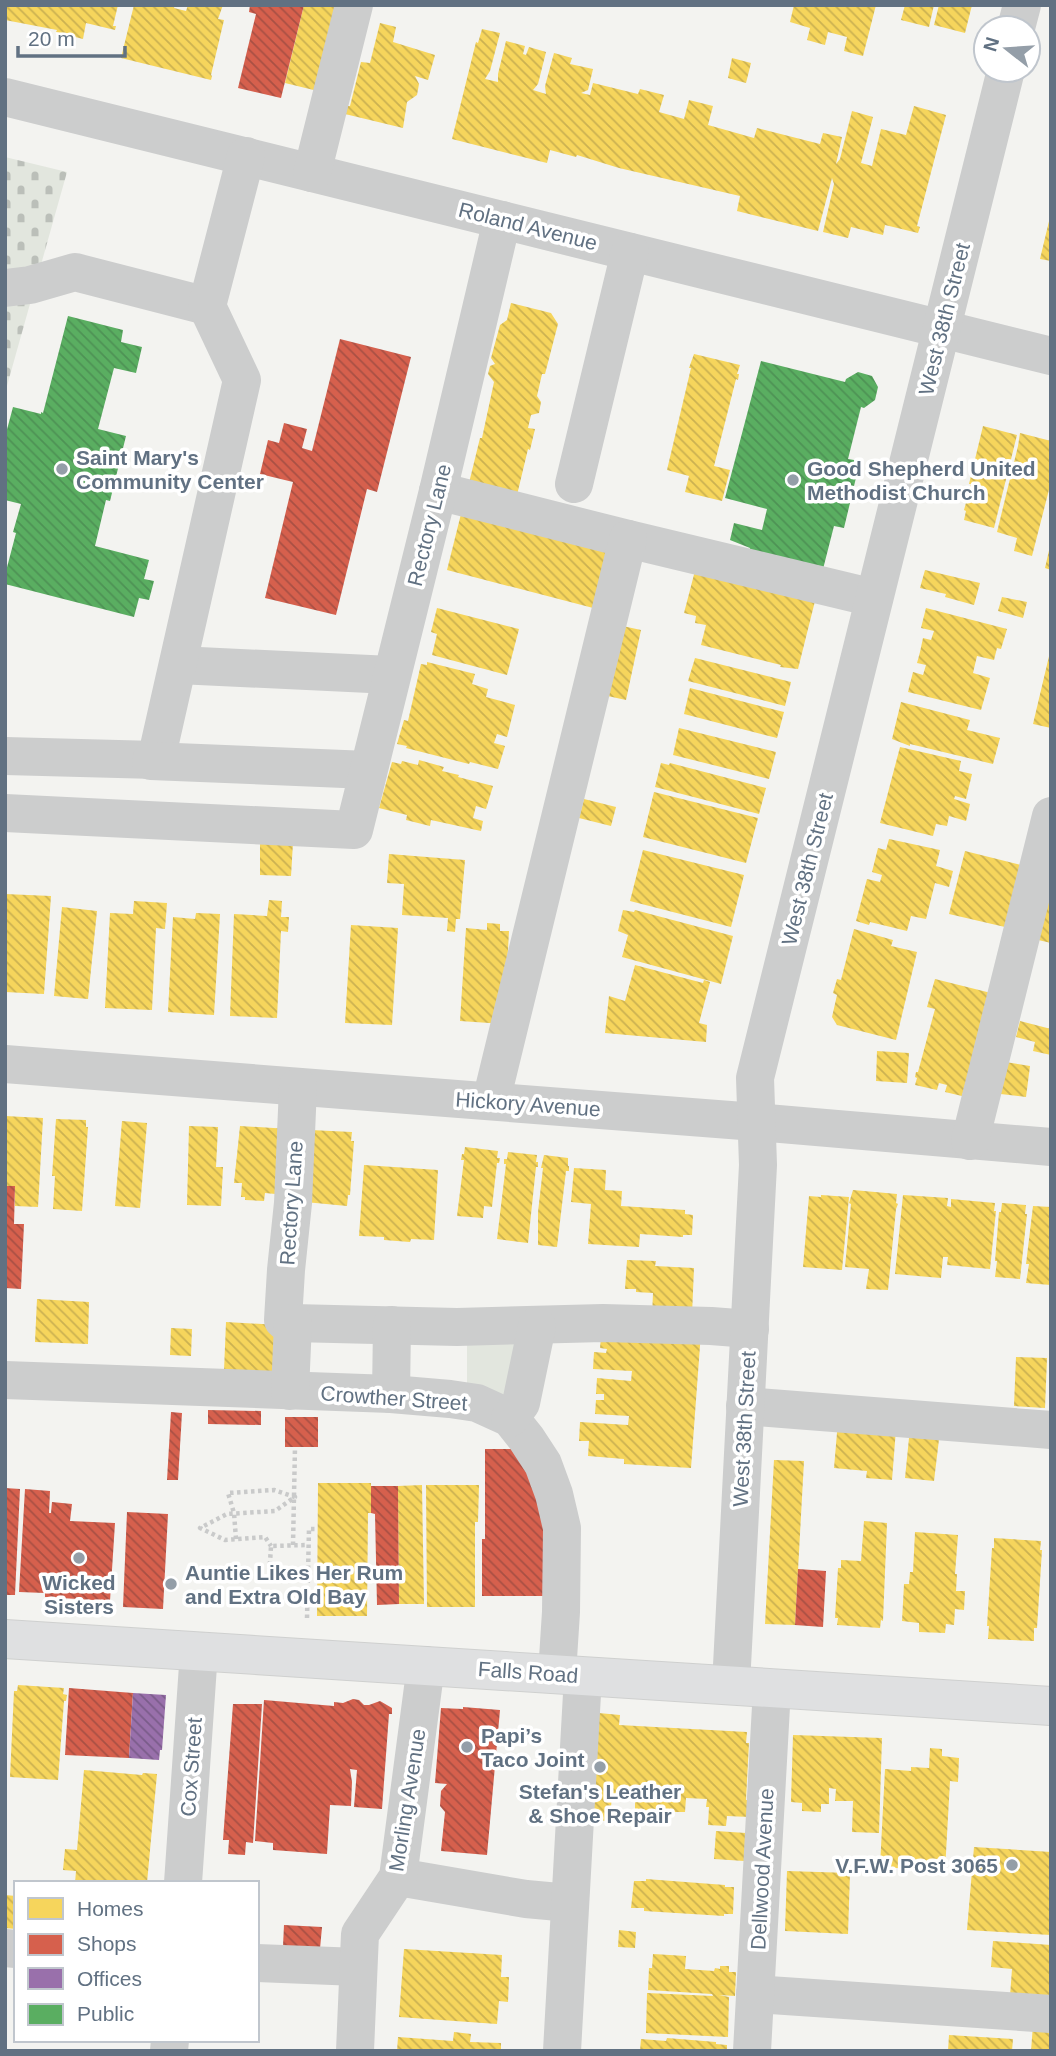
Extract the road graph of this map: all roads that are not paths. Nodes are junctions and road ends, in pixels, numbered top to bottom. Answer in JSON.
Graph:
{"nodes":[{"id":1,"x":354,"y":5,"type":"edge"},
{"id":2,"x":1044,"y":5,"type":"edge"},
{"id":3,"x":1051,"y":7,"type":"edge"},
{"id":4,"x":1002,"y":84,"type":"edge"},
{"id":5,"x":5,"y":97,"type":"edge"},
{"id":6,"x":246,"y":156,"type":"junction"},
{"id":7,"x":312,"y":173,"type":"junction"},
{"id":8,"x":502,"y":220,"type":"junction"},
{"id":9,"x":630,"y":252,"type":"junction"},
{"id":10,"x":5,"y":288,"type":"edge"},
{"id":11,"x":207,"y":306,"type":"junction"},
{"id":12,"x":941,"y":329,"type":"junction"},
{"id":13,"x":1051,"y":356,"type":"edge"},
{"id":14,"x":574,"y":484,"type":"dead end"},
{"id":15,"x":438,"y":491,"type":"junction"},
{"id":16,"x":628,"y":539,"type":"junction"},
{"id":17,"x":874,"y":598,"type":"junction"},
{"id":18,"x":178,"y":665,"type":"junction"},
{"id":19,"x":391,"y":675,"type":"junction"},
{"id":20,"x":5,"y":756,"type":"edge"},
{"id":21,"x":150,"y":761,"type":"junction"},
{"id":22,"x":368,"y":770,"type":"junction"},
{"id":23,"x":5,"y":813,"type":"edge"},
{"id":24,"x":1051,"y":816,"type":"edge"},
{"id":25,"x":5,"y":1064,"type":"edge"},
{"id":26,"x":298,"y":1087,"type":"junction"},
{"id":27,"x":491,"y":1101,"type":"junction"},
{"id":28,"x":756,"y":1122,"type":"junction"},
{"id":29,"x":970,"y":1141,"type":"junction"},
{"id":30,"x":1051,"y":1147,"type":"edge"},
{"id":31,"x":288,"y":1322,"type":"junction"},
{"id":32,"x":392,"y":1325,"type":"junction"},
{"id":33,"x":537,"y":1326,"type":"junction"},
{"id":34,"x":750,"y":1329,"type":"junction"},
{"id":35,"x":5,"y":1380,"type":"edge"},
{"id":36,"x":290,"y":1391,"type":"junction"},
{"id":37,"x":391,"y":1394,"type":"junction"},
{"id":38,"x":745,"y":1406,"type":"junction"},
{"id":39,"x":510,"y":1418,"type":"junction"},
{"id":40,"x":1051,"y":1430,"type":"edge"},
{"id":41,"x":5,"y":1639,"type":"edge"},
{"id":42,"x":199,"y":1651,"type":"junction"},
{"id":43,"x":426,"y":1665,"type":"junction"},
{"id":44,"x":570,"y":1675,"type":"junction"},
{"id":45,"x":731,"y":1685,"type":"junction"},
{"id":46,"x":772,"y":1688,"type":"junction"},
{"id":47,"x":1051,"y":1706,"type":"edge"},
{"id":48,"x":398,"y":1877,"type":"junction"},
{"id":49,"x":183,"y":1881,"type":"edge"},
{"id":50,"x":570,"y":1903,"type":"junction"},
{"id":51,"x":259,"y":1963,"type":"edge"},
{"id":52,"x":358,"y":1967,"type":"junction"},
{"id":53,"x":755,"y":1994,"type":"junction"},
{"id":54,"x":1051,"y":2014,"type":"edge"},
{"id":55,"x":355,"y":2051,"type":"edge"},
{"id":56,"x":562,"y":2051,"type":"edge"},
{"id":57,"x":752,"y":2051,"type":"edge"}],
"edges":[{"from":1,"to":7,"type":"street"},
{"from":2,"to":3,"type":"street"},
{"from":4,"to":12,"type":"street","name":"West 38th Street"},
{"from":5,"to":6,"type":"street","name":"Roland Avenue"},
{"from":6,"to":7,"type":"street","name":"Roland Avenue"},
{"from":6,"to":11,"type":"street"},
{"from":7,"to":8,"type":"street","name":"Roland Avenue"},
{"from":8,"to":9,"type":"street","name":"Roland Avenue"},
{"from":8,"to":15,"type":"street","name":"Rectory Lane"},
{"from":9,"to":12,"type":"street","name":"Roland Avenue"},
{"from":9,"to":14,"type":"street"},
{"from":10,"to":11,"type":"street"},
{"from":11,"to":18,"type":"street"},
{"from":12,"to":13,"type":"street","name":"Roland Avenue"},
{"from":12,"to":17,"type":"street","name":"West 38th Street"},
{"from":15,"to":16,"type":"street"},
{"from":15,"to":19,"type":"street","name":"Rectory Lane"},
{"from":16,"to":17,"type":"street"},
{"from":16,"to":27,"type":"street"},
{"from":17,"to":28,"type":"street","name":"West 38th Street"},
{"from":18,"to":19,"type":"street"},
{"from":18,"to":21,"type":"street"},
{"from":19,"to":22,"type":"street","name":"Rectory Lane"},
{"from":20,"to":21,"type":"street"},
{"from":21,"to":22,"type":"street"},
{"from":22,"to":23,"type":"street","name":"Rectory Lane"},
{"from":24,"to":29,"type":"street"},
{"from":25,"to":26,"type":"street","name":"Hickory Avenue"},
{"from":26,"to":27,"type":"street","name":"Hickory Avenue"},
{"from":26,"to":31,"type":"street","name":"Rectory Lane"},
{"from":27,"to":28,"type":"street","name":"Hickory Avenue"},
{"from":28,"to":29,"type":"street","name":"Hickory Avenue"},
{"from":28,"to":34,"type":"street","name":"West 38th Street"},
{"from":29,"to":30,"type":"street","name":"Hickory Avenue"},
{"from":31,"to":32,"type":"street"},
{"from":31,"to":36,"type":"street","name":"Rectory Lane"},
{"from":32,"to":33,"type":"street"},
{"from":32,"to":37,"type":"street"},
{"from":33,"to":34,"type":"street"},
{"from":33,"to":39,"type":"street"},
{"from":34,"to":38,"type":"street","name":"West 38th Street"},
{"from":35,"to":36,"type":"street","name":"Crowther Street"},
{"from":36,"to":37,"type":"street","name":"Crowther Street"},
{"from":37,"to":39,"type":"street","name":"Crowther Street"},
{"from":38,"to":40,"type":"street"},
{"from":38,"to":45,"type":"street","name":"West 38th Street"},
{"from":39,"to":44,"type":"street","name":"Crowther Street"},
{"from":41,"to":42,"type":"main road","name":"Falls Road"},
{"from":42,"to":43,"type":"main road","name":"Falls Road"},
{"from":42,"to":49,"type":"street","name":"Cox Street"},
{"from":43,"to":44,"type":"main road","name":"Falls Road"},
{"from":43,"to":48,"type":"street","name":"Morling Avenue"},
{"from":44,"to":45,"type":"main road","name":"Falls Road"},
{"from":44,"to":50,"type":"street","name":"Crowther Street"},
{"from":45,"to":46,"type":"main road","name":"Falls Road"},
{"from":46,"to":47,"type":"main road","name":"Falls Road"},
{"from":46,"to":53,"type":"street","name":"Dellwood Avenue"},
{"from":48,"to":50,"type":"street"},
{"from":48,"to":52,"type":"street","name":"Morling Avenue"},
{"from":50,"to":56,"type":"street","name":"Crowther Street"},
{"from":51,"to":52,"type":"street"},
{"from":52,"to":55,"type":"street","name":"Morling Avenue"},
{"from":53,"to":54,"type":"street"},
{"from":53,"to":57,"type":"street","name":"Dellwood Avenue"}]}
